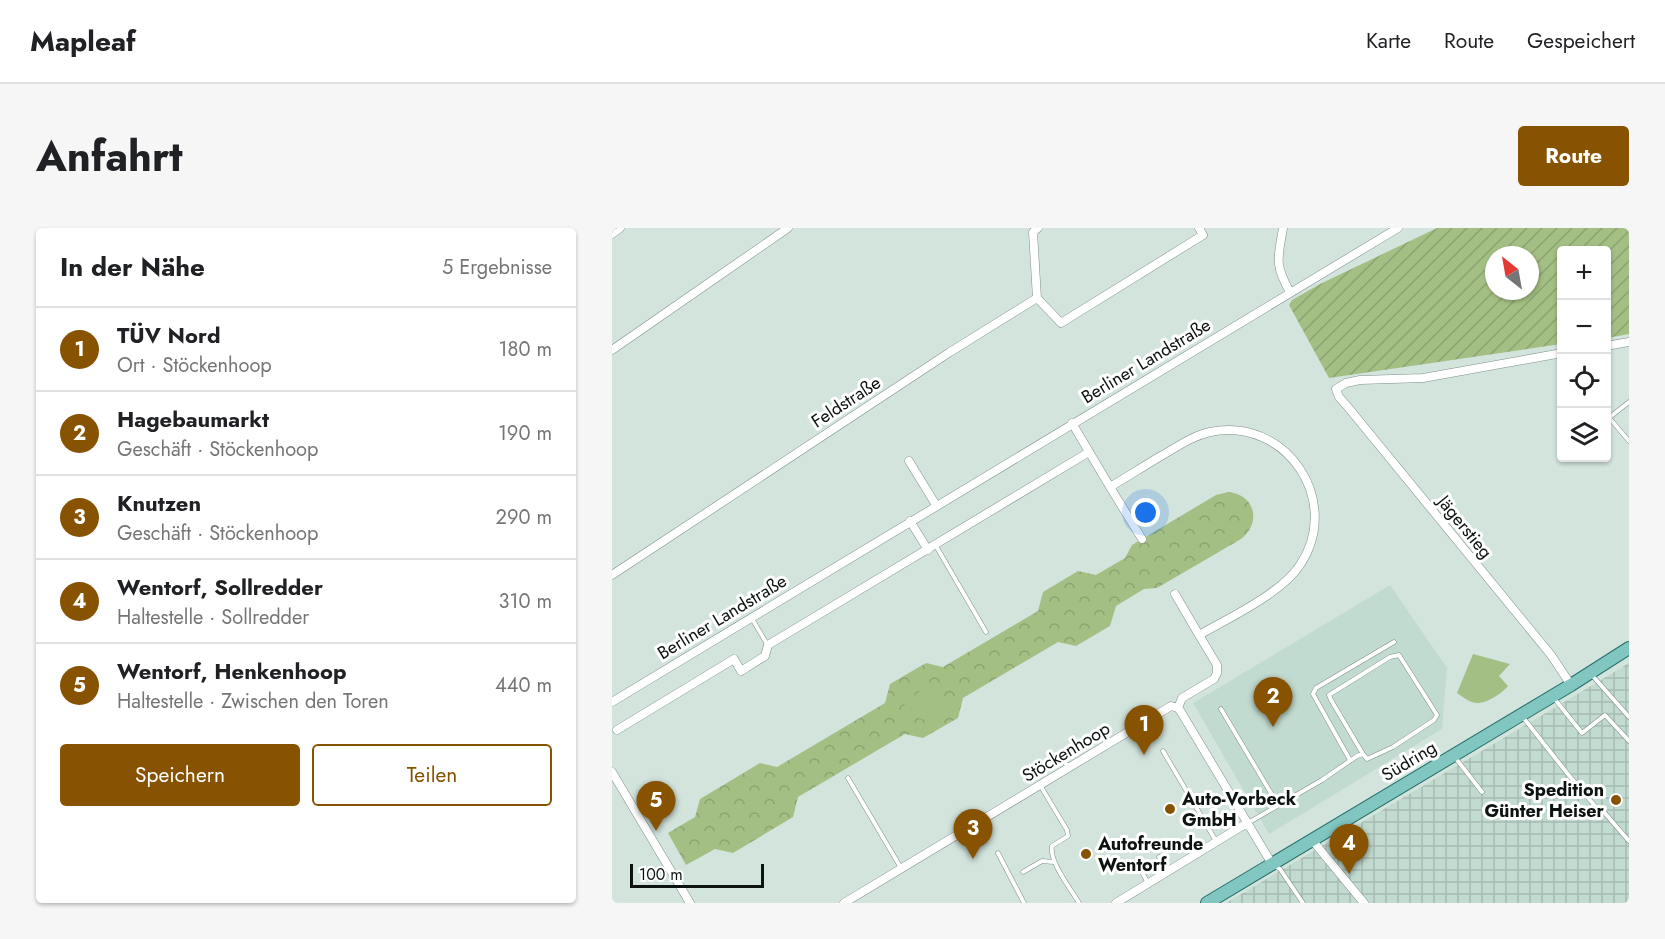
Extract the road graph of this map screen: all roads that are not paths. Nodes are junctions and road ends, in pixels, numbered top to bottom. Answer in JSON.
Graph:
{"nodes":[{"id":1,"x":620,"y":228,"type":"edge"},
{"id":2,"x":788,"y":228,"type":"edge"},
{"id":3,"x":1038,"y":228,"type":"edge"},
{"id":4,"x":1199,"y":228,"type":"edge"},
{"id":5,"x":1283,"y":228,"type":"edge"},
{"id":6,"x":1398,"y":228,"type":"edge"},
{"id":7,"x":612,"y":234,"type":"edge"},
{"id":8,"x":1290,"y":292,"type":"junction"},
{"id":9,"x":1037,"y":297,"type":"junction"},
{"id":10,"x":1629,"y":342,"type":"edge"},
{"id":11,"x":1611,"y":344,"type":"edge"},
{"id":12,"x":612,"y":350,"type":"edge"},
{"id":13,"x":1557,"y":354,"type":"edge"},
{"id":14,"x":1629,"y":402,"type":"edge"},
{"id":15,"x":1611,"y":413,"type":"edge"},
{"id":16,"x":1611,"y":419,"type":"edge"},
{"id":17,"x":1072,"y":423,"type":"junction"},
{"id":18,"x":1629,"y":441,"type":"edge"},
{"id":19,"x":1089,"y":452,"type":"junction"},
{"id":20,"x":909,"y":460,"type":"dead end"},
{"id":21,"x":1110,"y":487,"type":"junction"},
{"id":22,"x":936,"y":505,"type":"junction"},
{"id":23,"x":910,"y":521,"type":"junction"},
{"id":24,"x":1142,"y":539,"type":"dead end"},
{"id":25,"x":935,"y":545,"type":"junction"},
{"id":26,"x":928,"y":550,"type":"junction"},
{"id":27,"x":612,"y":575,"type":"edge"},
{"id":28,"x":1175,"y":594,"type":"dead end"},
{"id":29,"x":751,"y":617,"type":"junction"},
{"id":30,"x":986,"y":632,"type":"dead end"},
{"id":31,"x":1199,"y":635,"type":"junction"},
{"id":32,"x":1394,"y":642,"type":"dead end"},
{"id":33,"x":768,"y":645,"type":"junction"},
{"id":34,"x":1629,"y":648,"type":"edge"},
{"id":35,"x":1591,"y":673,"type":"junction"},
{"id":36,"x":1571,"y":685,"type":"junction"},
{"id":37,"x":1552,"y":697,"type":"junction"},
{"id":38,"x":612,"y":702,"type":"edge"},
{"id":39,"x":1178,"y":708,"type":"junction"},
{"id":40,"x":1221,"y":709,"type":"dead end"},
{"id":41,"x":1522,"y":715,"type":"junction"},
{"id":42,"x":1629,"y":717,"type":"edge"},
{"id":43,"x":617,"y":730,"type":"dead end"},
{"id":44,"x":1629,"y":741,"type":"edge"},
{"id":45,"x":1163,"y":751,"type":"dead end"},
{"id":46,"x":1362,"y":754,"type":"junction"},
{"id":47,"x":1454,"y":756,"type":"junction"},
{"id":48,"x":1062,"y":758,"type":"dead end"},
{"id":49,"x":1350,"y":760,"type":"junction"},
{"id":50,"x":1068,"y":768,"type":"junction"},
{"id":51,"x":612,"y":772,"type":"edge"},
{"id":52,"x":848,"y":778,"type":"dead end"},
{"id":53,"x":1040,"y":785,"type":"junction"},
{"id":54,"x":1482,"y":792,"type":"dead end"},
{"id":55,"x":1278,"y":805,"type":"junction"},
{"id":56,"x":1247,"y":823,"type":"junction"},
{"id":57,"x":1312,"y":840,"type":"junction"},
{"id":58,"x":1629,"y":841,"type":"edge"},
{"id":59,"x":1217,"y":842,"type":"junction"},
{"id":60,"x":998,"y":854,"type":"dead end"},
{"id":61,"x":1159,"y":857,"type":"dead end"},
{"id":62,"x":1054,"y":862,"type":"junction"},
{"id":63,"x":1272,"y":864,"type":"junction"},
{"id":64,"x":1139,"y":867,"type":"dead end"},
{"id":65,"x":901,"y":869,"type":"junction"},
{"id":66,"x":1023,"y":872,"type":"dead end"},
{"id":67,"x":1167,"y":872,"type":"junction"},
{"id":68,"x":1148,"y":883,"type":"junction"},
{"id":69,"x":690,"y":903,"type":"edge"},
{"id":70,"x":844,"y":903,"type":"edge"},
{"id":71,"x":1024,"y":903,"type":"edge"},
{"id":72,"x":1079,"y":903,"type":"edge"},
{"id":73,"x":1116,"y":903,"type":"edge"},
{"id":74,"x":1207,"y":903,"type":"edge"},
{"id":75,"x":1304,"y":903,"type":"edge"},
{"id":76,"x":1364,"y":903,"type":"edge"}],
"edges":[{"from":1,"to":7,"type":"street"},
{"from":2,"to":12,"type":"street"},
{"from":3,"to":9,"type":"street"},
{"from":4,"to":9,"type":"street"},
{"from":5,"to":8,"type":"street"},
{"from":6,"to":8,"type":"street","name":"Berliner Landstraße"},
{"from":8,"to":17,"type":"street","name":"Berliner Landstraße"},
{"from":9,"to":27,"type":"street","name":"Feldstraße"},
{"from":10,"to":11,"type":"street"},
{"from":13,"to":36,"type":"street","name":"Jägerstieg"},
{"from":14,"to":15,"type":"lane"},
{"from":16,"to":18,"type":"lane"},
{"from":17,"to":19,"type":"street"},
{"from":17,"to":22,"type":"street","name":"Berliner Landstraße"},
{"from":19,"to":21,"type":"street"},
{"from":19,"to":25,"type":"street"},
{"from":20,"to":22,"type":"street"},
{"from":21,"to":24,"type":"street"},
{"from":21,"to":31,"type":"street"},
{"from":22,"to":23,"type":"street","name":"Berliner Landstraße"},
{"from":23,"to":26,"type":"street"},
{"from":23,"to":29,"type":"street","name":"Berliner Landstraße"},
{"from":25,"to":26,"type":"street"},
{"from":25,"to":30,"type":"lane"},
{"from":26,"to":33,"type":"street"},
{"from":28,"to":31,"type":"street"},
{"from":29,"to":33,"type":"lane"},
{"from":29,"to":38,"type":"street","name":"Berliner Landstraße"},
{"from":31,"to":39,"type":"street"},
{"from":32,"to":49,"type":"lane"},
{"from":33,"to":43,"type":"street"},
{"from":34,"to":35,"type":"main road","name":"Südring"},
{"from":35,"to":36,"type":"main road","name":"Südring"},
{"from":35,"to":42,"type":"lane"},
{"from":36,"to":37,"type":"main road","name":"Südring"},
{"from":37,"to":41,"type":"main road","name":"Südring"},
{"from":37,"to":44,"type":"lane"},
{"from":39,"to":50,"type":"street","name":"Stöckenhoop"},
{"from":39,"to":56,"type":"street"},
{"from":40,"to":55,"type":"lane"},
{"from":41,"to":47,"type":"main road","name":"Südring"},
{"from":41,"to":58,"type":"lane"},
{"from":45,"to":59,"type":"lane"},
{"from":46,"to":46,"type":"lane"},
{"from":46,"to":49,"type":"lane"},
{"from":47,"to":54,"type":"lane"},
{"from":47,"to":57,"type":"main road","name":"Südring"},
{"from":48,"to":50,"type":"lane"},
{"from":49,"to":55,"type":"lane"},
{"from":50,"to":53,"type":"street","name":"Stöckenhoop"},
{"from":51,"to":69,"type":"street"},
{"from":52,"to":65,"type":"lane"},
{"from":53,"to":62,"type":"lane"},
{"from":53,"to":65,"type":"street","name":"Stöckenhoop"},
{"from":55,"to":56,"type":"lane"},
{"from":56,"to":59,"type":"street"},
{"from":56,"to":63,"type":"street"},
{"from":57,"to":63,"type":"main road","name":"Südring"},
{"from":57,"to":76,"type":"street"},
{"from":59,"to":67,"type":"street"},
{"from":60,"to":71,"type":"lane"},
{"from":61,"to":67,"type":"lane"},
{"from":62,"to":66,"type":"lane"},
{"from":62,"to":72,"type":"lane"},
{"from":63,"to":74,"type":"main road","name":"Südring"},
{"from":63,"to":75,"type":"lane"},
{"from":64,"to":68,"type":"lane"},
{"from":65,"to":70,"type":"street","name":"Stöckenhoop"},
{"from":67,"to":68,"type":"street"},
{"from":68,"to":73,"type":"street"}]}
